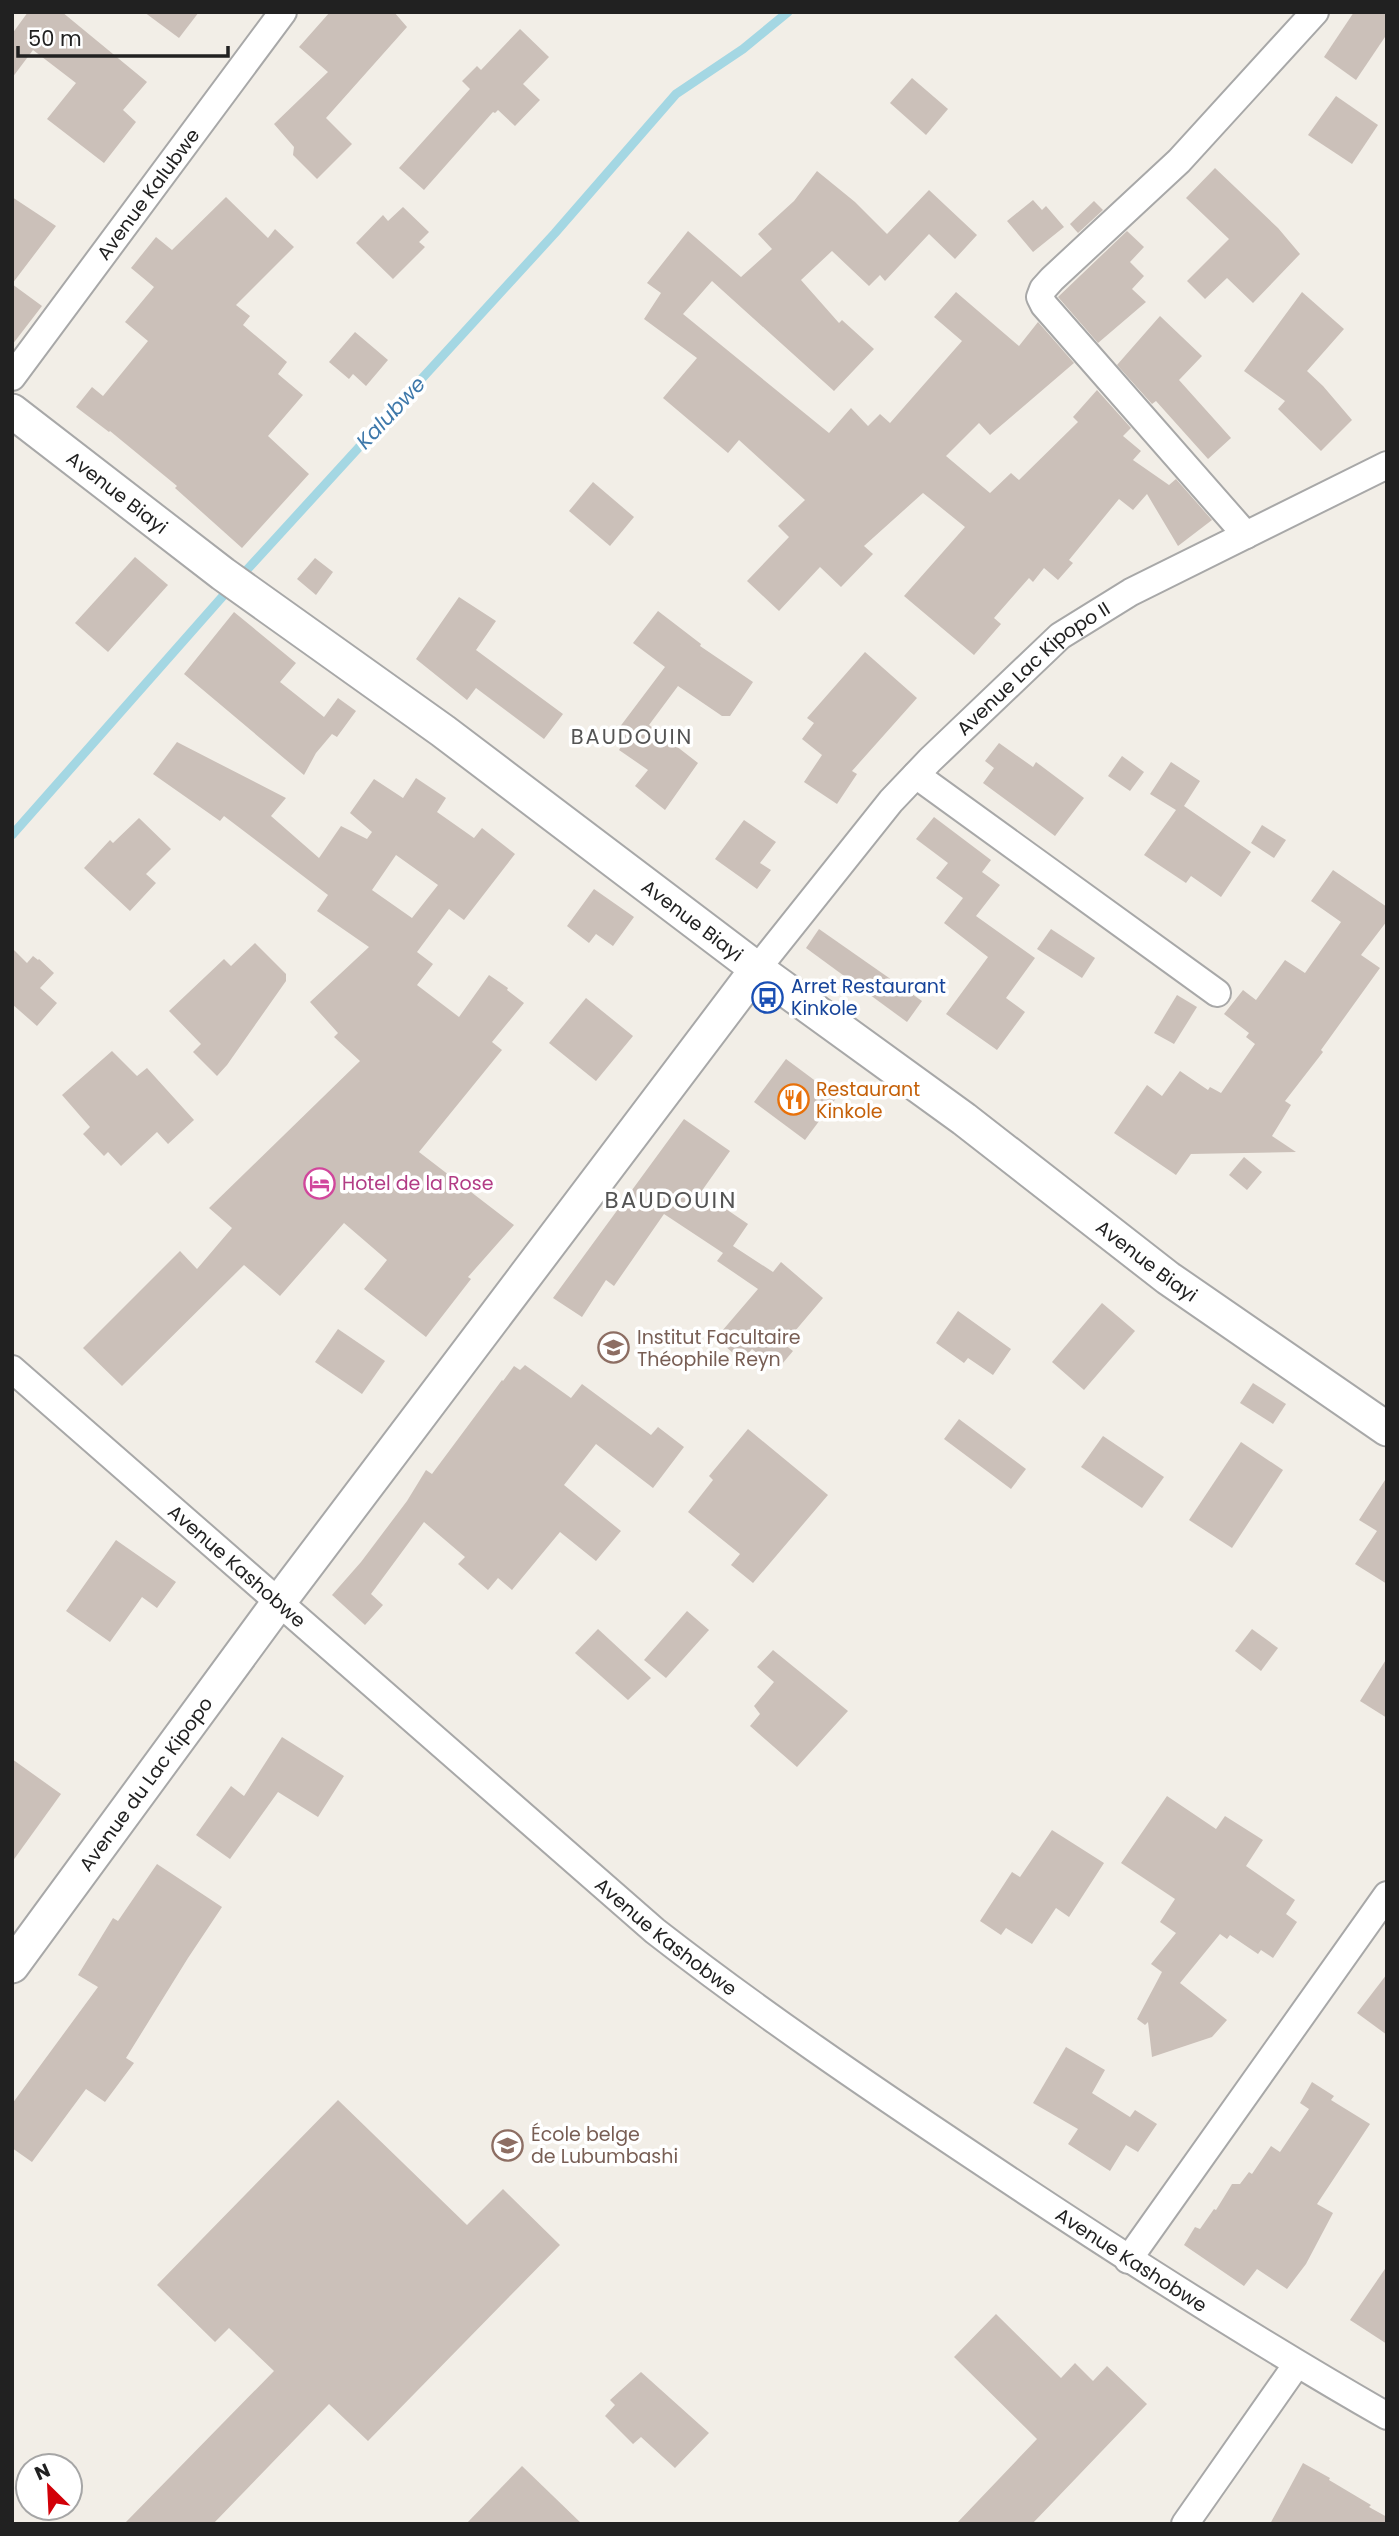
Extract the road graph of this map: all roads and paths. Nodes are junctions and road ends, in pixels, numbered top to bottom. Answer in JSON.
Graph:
{"nodes":[{"id":1,"x":283,"y":12,"type":"edge"},
{"id":2,"x":1315,"y":12,"type":"edge"},
{"id":3,"x":12,"y":377,"type":"edge"},
{"id":4,"x":12,"y":411,"type":"edge"},
{"id":5,"x":1387,"y":465,"type":"edge"},
{"id":6,"x":1246,"y":535,"type":"junction"},
{"id":7,"x":916,"y":775,"type":"junction"},
{"id":8,"x":757,"y":969,"type":"junction"},
{"id":9,"x":1217,"y":993,"type":"dead end"},
{"id":10,"x":12,"y":1369,"type":"edge"},
{"id":11,"x":1387,"y":1429,"type":"edge"},
{"id":12,"x":279,"y":1602,"type":"junction"},
{"id":13,"x":1387,"y":1895,"type":"edge"},
{"id":14,"x":12,"y":1966,"type":"edge"},
{"id":15,"x":1128,"y":2260,"type":"junction"},
{"id":16,"x":1297,"y":2364,"type":"junction"},
{"id":17,"x":1387,"y":2416,"type":"edge"},
{"id":18,"x":1185,"y":2524,"type":"edge"}],
"edges":[{"from":1,"to":3,"type":"street","name":"Avenue Kalubwe"},
{"from":2,"to":6,"type":"street"},
{"from":4,"to":8,"type":"street","name":"Avenue Biayi"},
{"from":5,"to":6,"type":"street","name":"Avenue Lac Kipopo II"},
{"from":6,"to":7,"type":"street","name":"Avenue Lac Kipopo II"},
{"from":7,"to":8,"type":"street","name":"Avenue Lac Kipopo II"},
{"from":7,"to":9,"type":"street"},
{"from":8,"to":11,"type":"street","name":"Avenue Biayi"},
{"from":8,"to":12,"type":"street","name":"Avenue du Lac Kipopo"},
{"from":10,"to":12,"type":"street","name":"Avenue Kashobwe"},
{"from":12,"to":14,"type":"street","name":"Avenue du Lac Kipopo"},
{"from":12,"to":15,"type":"street","name":"Avenue Kashobwe"},
{"from":13,"to":15,"type":"street"},
{"from":15,"to":16,"type":"street","name":"Avenue Kashobwe"},
{"from":16,"to":17,"type":"street","name":"Avenue Kashobwe"},
{"from":16,"to":18,"type":"street"}]}
